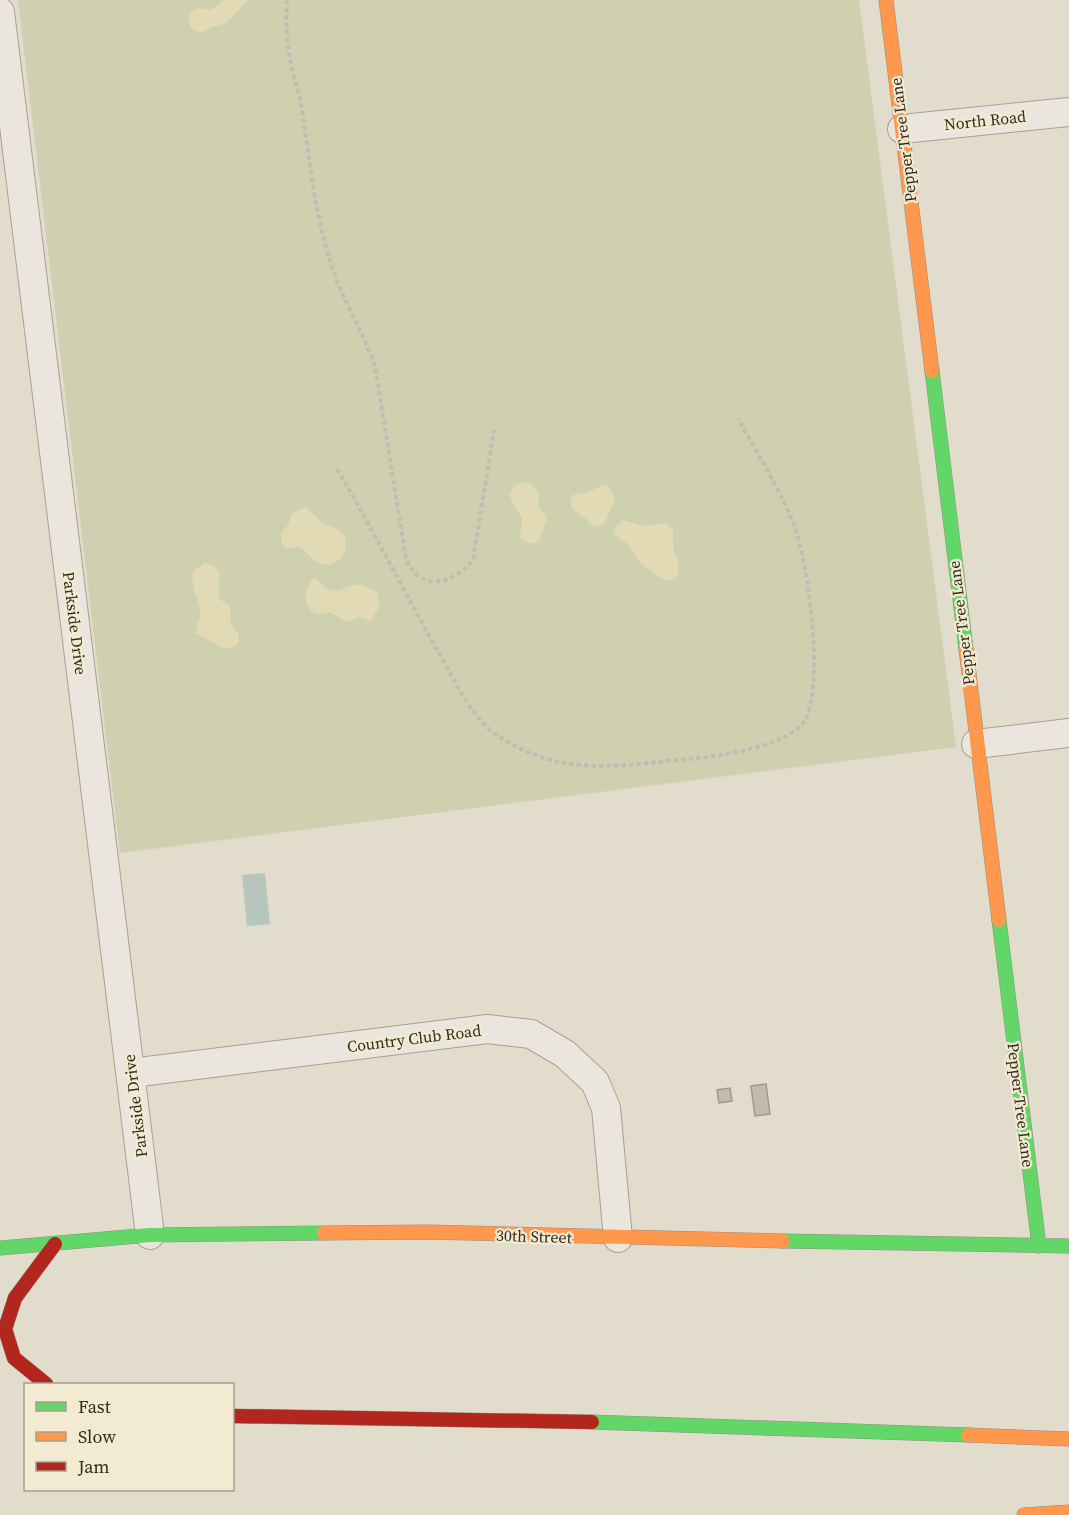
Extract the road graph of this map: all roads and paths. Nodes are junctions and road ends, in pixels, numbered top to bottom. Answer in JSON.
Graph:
{"nodes":[{"id":1,"x":287,"y":0,"type":"edge"},
{"id":2,"x":886,"y":0,"type":"edge"},
{"id":3,"x":0,"y":12,"type":"edge"},
{"id":4,"x":1069,"y":112,"type":"edge"},
{"id":5,"x":902,"y":129,"type":"junction"},
{"id":6,"x":738,"y":419,"type":"dead end"},
{"id":7,"x":494,"y":430,"type":"dead end"},
{"id":8,"x":337,"y":469,"type":"dead end"},
{"id":9,"x":1069,"y":733,"type":"edge"},
{"id":10,"x":976,"y":744,"type":"junction"},
{"id":11,"x":131,"y":1073,"type":"junction"},
{"id":12,"x":150,"y":1235,"type":"junction"},
{"id":13,"x":618,"y":1238,"type":"junction"},
{"id":14,"x":55,"y":1244,"type":"junction"},
{"id":15,"x":1039,"y":1246,"type":"junction"},
{"id":16,"x":1069,"y":1246,"type":"edge"},
{"id":17,"x":0,"y":1248,"type":"edge"},
{"id":18,"x":17,"y":1377,"type":"dead end"},
{"id":19,"x":32,"y":1383,"type":"edge"},
{"id":20,"x":45,"y":1383,"type":"edge"},
{"id":21,"x":234,"y":1416,"type":"edge"},
{"id":22,"x":1069,"y":1439,"type":"edge"},
{"id":23,"x":1069,"y":1512,"type":"edge"},
{"id":24,"x":1024,"y":1515,"type":"edge"}],
"edges":[{"from":1,"to":7,"type":"path"},
{"from":2,"to":5,"type":"main road","name":"Pepper Tree Lane"},
{"from":3,"to":11,"type":"street","name":"Parkside Drive"},
{"from":4,"to":5,"type":"street","name":"North Road"},
{"from":5,"to":10,"type":"main road","name":"Pepper Tree Lane"},
{"from":6,"to":8,"type":"path"},
{"from":9,"to":10,"type":"street"},
{"from":10,"to":15,"type":"main road","name":"Pepper Tree Lane"},
{"from":11,"to":12,"type":"street","name":"Parkside Drive"},
{"from":11,"to":13,"type":"street","name":"Country Club Road"},
{"from":12,"to":13,"type":"main road","name":"30th Street"},
{"from":12,"to":14,"type":"main road","name":"30th Street"},
{"from":13,"to":15,"type":"main road","name":"30th Street"},
{"from":14,"to":17,"type":"main road","name":"30th Street"},
{"from":14,"to":20,"type":"main road"},
{"from":15,"to":16,"type":"main road","name":"30th Street"},
{"from":18,"to":19,"type":"main road"},
{"from":21,"to":22,"type":"main road"},
{"from":23,"to":24,"type":"main road"}]}
